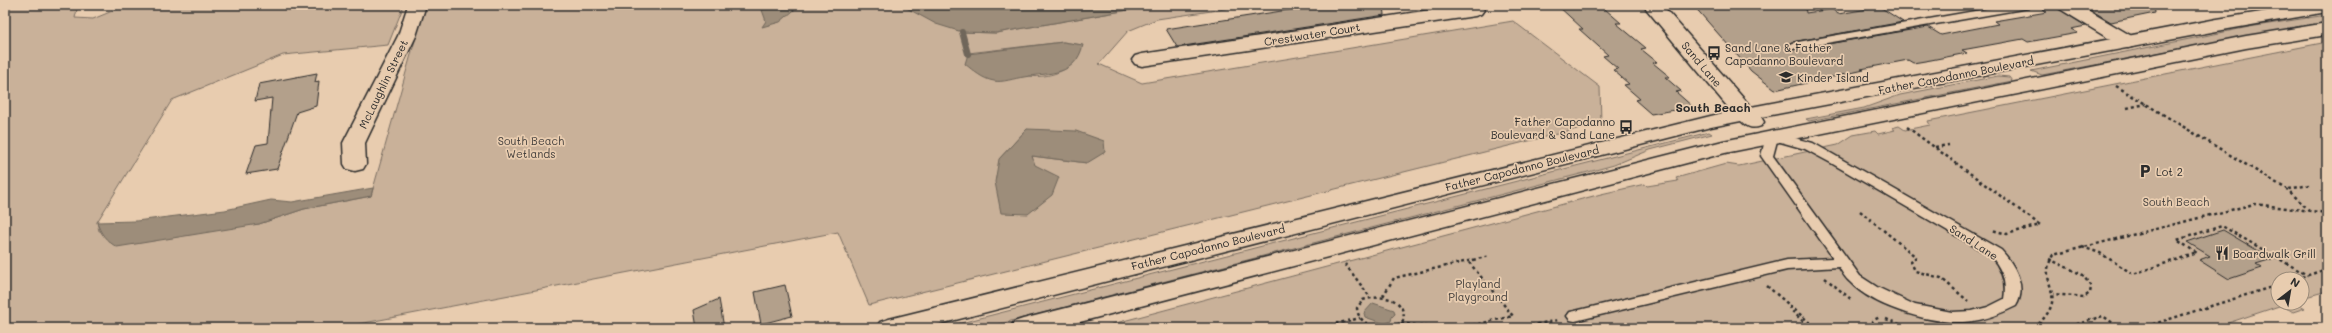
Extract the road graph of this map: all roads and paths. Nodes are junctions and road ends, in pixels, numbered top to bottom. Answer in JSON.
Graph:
{"nodes":[{"id":1,"x":417,"y":5,"type":"edge"},
{"id":2,"x":1472,"y":5,"type":"edge"},
{"id":3,"x":1652,"y":5,"type":"edge"},
{"id":4,"x":2028,"y":5,"type":"edge"},
{"id":5,"x":2066,"y":5,"type":"edge"},
{"id":6,"x":2327,"y":7,"type":"edge"},
{"id":7,"x":2327,"y":29,"type":"edge"},
{"id":8,"x":2128,"y":42,"type":"junction"},
{"id":9,"x":1792,"y":46,"type":"dead end"},
{"id":10,"x":1142,"y":60,"type":"dead end"},
{"id":11,"x":2006,"y":66,"type":"junction"},
{"id":12,"x":2034,"y":84,"type":"junction"},
{"id":13,"x":2115,"y":85,"type":"dead end"},
{"id":14,"x":2147,"y":104,"type":"junction"},
{"id":15,"x":2127,"y":108,"type":"dead end"},
{"id":16,"x":1744,"y":114,"type":"junction"},
{"id":17,"x":1901,"y":123,"type":"dead end"},
{"id":18,"x":1772,"y":136,"type":"junction"},
{"id":19,"x":1949,"y":144,"type":"dead end"},
{"id":20,"x":1934,"y":147,"type":"junction"},
{"id":21,"x":355,"y":164,"type":"dead end"},
{"id":22,"x":2309,"y":185,"type":"dead end"},
{"id":23,"x":2288,"y":190,"type":"junction"},
{"id":24,"x":2309,"y":210,"type":"junction"},
{"id":25,"x":1860,"y":211,"type":"dead end"},
{"id":26,"x":2327,"y":213,"type":"edge"},
{"id":27,"x":1992,"y":230,"type":"dead end"},
{"id":28,"x":2081,"y":247,"type":"junction"},
{"id":29,"x":1490,"y":256,"type":"dead end"},
{"id":30,"x":1341,"y":260,"type":"dead end"},
{"id":31,"x":2049,"y":260,"type":"junction"},
{"id":32,"x":1468,"y":261,"type":"junction"},
{"id":33,"x":1842,"y":262,"type":"junction"},
{"id":34,"x":2327,"y":269,"type":"edge"},
{"id":35,"x":2300,"y":271,"type":"edge"},
{"id":36,"x":1754,"y":273,"type":"junction"},
{"id":37,"x":2310,"y":274,"type":"edge"},
{"id":38,"x":2270,"y":288,"type":"edge"},
{"id":39,"x":2053,"y":294,"type":"junction"},
{"id":40,"x":1384,"y":296,"type":"junction"},
{"id":41,"x":1370,"y":297,"type":"junction"},
{"id":42,"x":1790,"y":306,"type":"junction"},
{"id":43,"x":1974,"y":306,"type":"dead end"},
{"id":44,"x":1575,"y":316,"type":"joint"},
{"id":45,"x":1880,"y":317,"type":"dead end"},
{"id":46,"x":1360,"y":318,"type":"junction"},
{"id":47,"x":1401,"y":323,"type":"junction"},
{"id":48,"x":889,"y":328,"type":"edge"},
{"id":49,"x":1023,"y":328,"type":"edge"},
{"id":50,"x":1318,"y":328,"type":"edge"},
{"id":51,"x":1379,"y":328,"type":"edge"},
{"id":52,"x":1390,"y":328,"type":"edge"},
{"id":53,"x":1433,"y":328,"type":"edge"},
{"id":54,"x":1461,"y":328,"type":"edge"},
{"id":55,"x":1519,"y":328,"type":"edge"},
{"id":56,"x":1810,"y":328,"type":"edge"},
{"id":57,"x":1816,"y":328,"type":"edge"},
{"id":58,"x":1876,"y":328,"type":"edge"},
{"id":59,"x":2034,"y":328,"type":"edge"},
{"id":60,"x":2065,"y":328,"type":"edge"},
{"id":61,"x":2120,"y":328,"type":"edge"},
{"id":62,"x":2141,"y":328,"type":"edge"}],
"edges":[{"from":1,"to":21,"type":"main road","name":"McLaughlin Street"},
{"from":2,"to":10,"type":"main road","name":"Crestwater Court"},
{"from":3,"to":16,"type":"main road","name":"Sand Lane"},
{"from":4,"to":9,"type":"lane"},
{"from":5,"to":8,"type":"main road"},
{"from":6,"to":8,"type":"main road","name":"Father Capodanno Boulevard"},
{"from":7,"to":12,"type":"main road"},
{"from":8,"to":11,"type":"main road","name":"Father Capodanno Boulevard"},
{"from":11,"to":12,"type":"main road"},
{"from":11,"to":16,"type":"main road","name":"Father Capodanno Boulevard"},
{"from":12,"to":18,"type":"main road"},
{"from":13,"to":14,"type":"path"},
{"from":14,"to":15,"type":"path"},
{"from":14,"to":23,"type":"path"},
{"from":16,"to":18,"type":"main road","name":"Sand Lane"},
{"from":16,"to":48,"type":"main road","name":"Father Capodanno Boulevard"},
{"from":17,"to":20,"type":"path"},
{"from":18,"to":33,"type":"lane","name":"Sand Lane"},
{"from":18,"to":33,"type":"lane","name":"Sand Lane"},
{"from":18,"to":49,"type":"main road"},
{"from":19,"to":20,"type":"path"},
{"from":20,"to":27,"type":"path"},
{"from":22,"to":23,"type":"path"},
{"from":23,"to":24,"type":"path"},
{"from":24,"to":26,"type":"path"},
{"from":24,"to":28,"type":"path"},
{"from":25,"to":43,"type":"path"},
{"from":28,"to":31,"type":"path"},
{"from":28,"to":35,"type":"path"},
{"from":29,"to":32,"type":"path"},
{"from":30,"to":41,"type":"path"},
{"from":31,"to":39,"type":"path"},
{"from":31,"to":39,"type":"path"},
{"from":32,"to":40,"type":"path"},
{"from":32,"to":54,"type":"path"},
{"from":33,"to":36,"type":"lane"},
{"from":34,"to":37,"type":"path"},
{"from":36,"to":42,"type":"path"},
{"from":36,"to":44,"type":"lane"},
{"from":38,"to":62,"type":"path"},
{"from":39,"to":59,"type":"path"},
{"from":40,"to":41,"type":"path"},
{"from":40,"to":47,"type":"path"},
{"from":41,"to":46,"type":"path"},
{"from":42,"to":56,"type":"path"},
{"from":42,"to":57,"type":"path"},
{"from":44,"to":55,"type":"path"},
{"from":45,"to":58,"type":"path"},
{"from":46,"to":50,"type":"path"},
{"from":46,"to":51,"type":"path"},
{"from":47,"to":52,"type":"path"},
{"from":47,"to":53,"type":"path"},
{"from":60,"to":61,"type":"path"}]}
